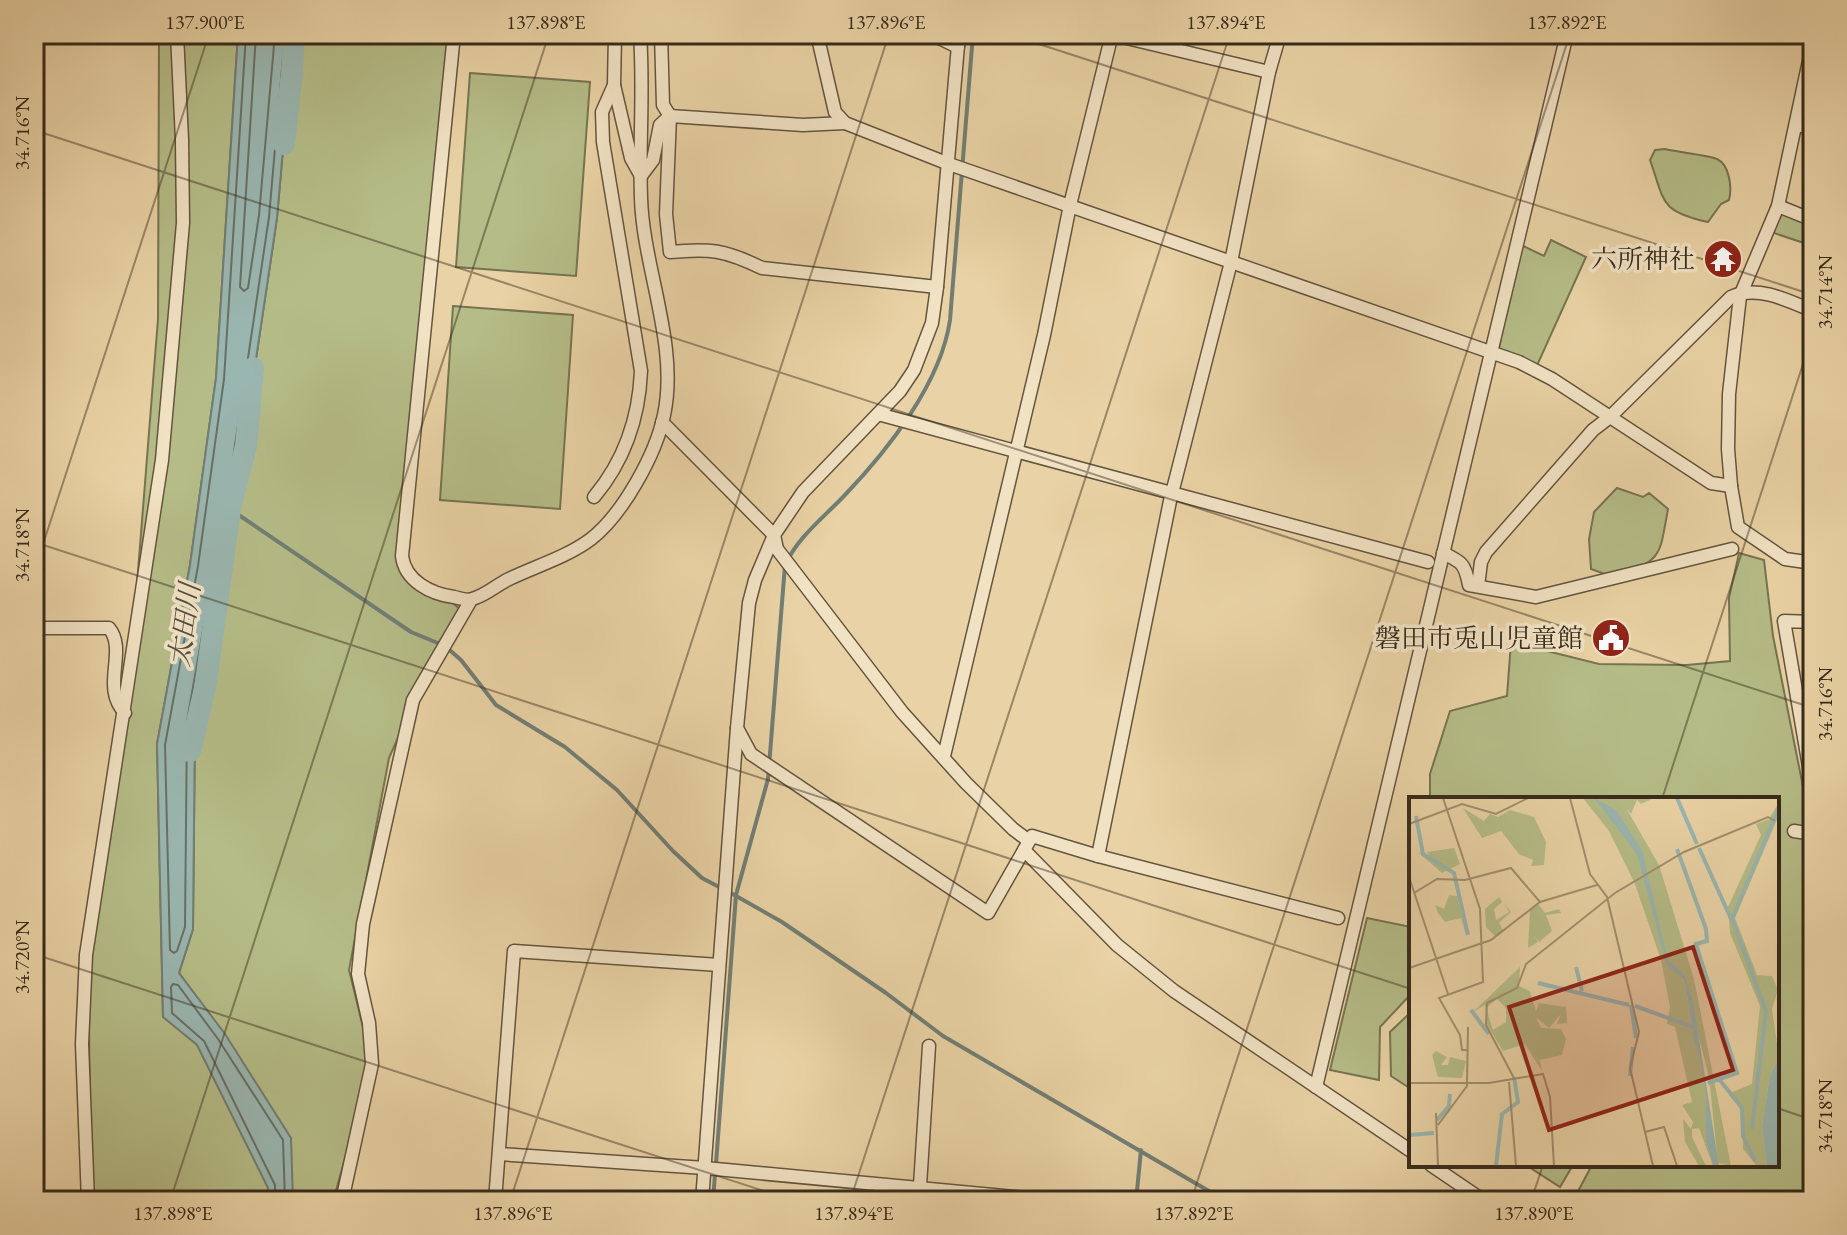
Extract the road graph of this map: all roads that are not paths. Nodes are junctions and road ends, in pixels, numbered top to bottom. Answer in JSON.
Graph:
{"nodes":[{"id":1,"x":177,"y":34,"type":"edge"},
{"id":2,"x":454,"y":34,"type":"edge"},
{"id":3,"x":615,"y":34,"type":"edge"},
{"id":4,"x":640,"y":34,"type":"edge"},
{"id":5,"x":661,"y":34,"type":"edge"},
{"id":6,"x":817,"y":34,"type":"edge"},
{"id":7,"x":931,"y":34,"type":"edge"},
{"id":8,"x":1112,"y":34,"type":"edge"},
{"id":9,"x":1280,"y":34,"type":"edge"},
{"id":10,"x":1567,"y":34,"type":"edge"},
{"id":11,"x":958,"y":41,"type":"edge"},
{"id":12,"x":1813,"y":42,"type":"edge"},
{"id":13,"x":1269,"y":72,"type":"junction"},
{"id":14,"x":614,"y":85,"type":"junction"},
{"id":15,"x":670,"y":116,"type":"junction"},
{"id":16,"x":845,"y":123,"type":"junction"},
{"id":17,"x":1796,"y":125,"type":"junction"},
{"id":18,"x":1813,"y":128,"type":"edge"},
{"id":19,"x":949,"y":164,"type":"junction"},
{"id":20,"x":641,"y":176,"type":"junction"},
{"id":21,"x":1070,"y":205,"type":"junction"},
{"id":22,"x":1778,"y":206,"type":"junction"},
{"id":23,"x":1813,"y":220,"type":"edge"},
{"id":24,"x":1231,"y":262,"type":"junction"},
{"id":25,"x":937,"y":287,"type":"junction"},
{"id":26,"x":1740,"y":293,"type":"junction"},
{"id":27,"x":1813,"y":311,"type":"edge"},
{"id":28,"x":1491,"y":352,"type":"junction"},
{"id":29,"x":878,"y":414,"type":"junction"},
{"id":30,"x":1610,"y":417,"type":"junction"},
{"id":31,"x":662,"y":422,"type":"junction"},
{"id":32,"x":1015,"y":451,"type":"junction"},
{"id":33,"x":1731,"y":486,"type":"junction"},
{"id":34,"x":1172,"y":493,"type":"junction"},
{"id":35,"x":594,"y":497,"type":"dead end"},
{"id":36,"x":774,"y":535,"type":"junction"},
{"id":37,"x":1732,"y":549,"type":"dead end"},
{"id":38,"x":1443,"y":553,"type":"junction"},
{"id":39,"x":1428,"y":562,"type":"dead end"},
{"id":40,"x":1813,"y":563,"type":"edge"},
{"id":41,"x":1478,"y":586,"type":"junction"},
{"id":42,"x":471,"y":600,"type":"junction"},
{"id":43,"x":1813,"y":622,"type":"edge"},
{"id":44,"x":34,"y":628,"type":"edge"},
{"id":45,"x":1798,"y":702,"type":"junction"},
{"id":46,"x":1813,"y":703,"type":"edge"},
{"id":47,"x":125,"y":713,"type":"junction"},
{"id":48,"x":737,"y":728,"type":"junction"},
{"id":49,"x":944,"y":756,"type":"junction"},
{"id":50,"x":1811,"y":771,"type":"edge"},
{"id":51,"x":1813,"y":790,"type":"edge"},
{"id":52,"x":1794,"y":831,"type":"dead end"},
{"id":53,"x":1813,"y":834,"type":"edge"},
{"id":54,"x":1026,"y":845,"type":"junction"},
{"id":55,"x":1098,"y":856,"type":"junction"},
{"id":56,"x":1338,"y":918,"type":"dead end"},
{"id":57,"x":719,"y":965,"type":"junction"},
{"id":58,"x":929,"y":1046,"type":"dead end"},
{"id":59,"x":1316,"y":1087,"type":"junction"},
{"id":60,"x":1409,"y":1150,"type":"edge"},
{"id":61,"x":499,"y":1154,"type":"junction"},
{"id":62,"x":1434,"y":1167,"type":"edge"},
{"id":63,"x":705,"y":1168,"type":"junction"},
{"id":64,"x":920,"y":1195,"type":"edge"},
{"id":65,"x":88,"y":1201,"type":"edge"},
{"id":66,"x":342,"y":1201,"type":"edge"},
{"id":67,"x":495,"y":1201,"type":"edge"},
{"id":68,"x":702,"y":1201,"type":"edge"},
{"id":69,"x":1057,"y":1201,"type":"edge"},
{"id":70,"x":1484,"y":1201,"type":"edge"}],
"edges":[{"from":1,"to":47,"type":"street"},
{"from":2,"to":42,"type":"street"},
{"from":3,"to":14,"type":"street"},
{"from":4,"to":20,"type":"street"},
{"from":5,"to":15,"type":"street"},
{"from":6,"to":16,"type":"street"},
{"from":7,"to":11,"type":"street"},
{"from":8,"to":13,"type":"street"},
{"from":8,"to":21,"type":"street"},
{"from":9,"to":13,"type":"street"},
{"from":10,"to":28,"type":"street"},
{"from":11,"to":19,"type":"street"},
{"from":12,"to":17,"type":"street"},
{"from":13,"to":24,"type":"street"},
{"from":14,"to":20,"type":"street"},
{"from":14,"to":35,"type":"street"},
{"from":15,"to":16,"type":"street"},
{"from":15,"to":20,"type":"street"},
{"from":15,"to":25,"type":"street"},
{"from":16,"to":19,"type":"street"},
{"from":17,"to":18,"type":"street"},
{"from":17,"to":22,"type":"street"},
{"from":19,"to":21,"type":"street"},
{"from":19,"to":25,"type":"street"},
{"from":20,"to":31,"type":"street"},
{"from":21,"to":24,"type":"street"},
{"from":21,"to":32,"type":"street"},
{"from":22,"to":23,"type":"street"},
{"from":22,"to":26,"type":"street"},
{"from":24,"to":28,"type":"street"},
{"from":24,"to":34,"type":"street"},
{"from":25,"to":29,"type":"street"},
{"from":26,"to":27,"type":"street"},
{"from":26,"to":30,"type":"street"},
{"from":26,"to":33,"type":"street"},
{"from":28,"to":30,"type":"street"},
{"from":28,"to":38,"type":"street"},
{"from":29,"to":32,"type":"street"},
{"from":29,"to":36,"type":"street"},
{"from":30,"to":33,"type":"street"},
{"from":30,"to":41,"type":"street"},
{"from":31,"to":36,"type":"street"},
{"from":31,"to":42,"type":"street"},
{"from":32,"to":34,"type":"street"},
{"from":32,"to":49,"type":"street"},
{"from":33,"to":40,"type":"street"},
{"from":34,"to":39,"type":"street"},
{"from":34,"to":55,"type":"street"},
{"from":36,"to":48,"type":"street"},
{"from":36,"to":49,"type":"street"},
{"from":37,"to":41,"type":"street"},
{"from":38,"to":41,"type":"street"},
{"from":38,"to":59,"type":"street"},
{"from":42,"to":66,"type":"street"},
{"from":43,"to":45,"type":"street"},
{"from":44,"to":47,"type":"street"},
{"from":45,"to":46,"type":"street"},
{"from":45,"to":50,"type":"street"},
{"from":47,"to":65,"type":"street"},
{"from":48,"to":54,"type":"street"},
{"from":48,"to":57,"type":"street"},
{"from":49,"to":54,"type":"street"},
{"from":50,"to":51,"type":"street"},
{"from":52,"to":53,"type":"street"},
{"from":54,"to":55,"type":"street"},
{"from":54,"to":59,"type":"street"},
{"from":55,"to":56,"type":"street"},
{"from":57,"to":61,"type":"street"},
{"from":57,"to":63,"type":"street"},
{"from":58,"to":64,"type":"street"},
{"from":59,"to":60,"type":"street"},
{"from":61,"to":63,"type":"street"},
{"from":61,"to":67,"type":"street"},
{"from":62,"to":70,"type":"street"},
{"from":63,"to":64,"type":"street"},
{"from":63,"to":68,"type":"street"},
{"from":64,"to":69,"type":"street"}]}
